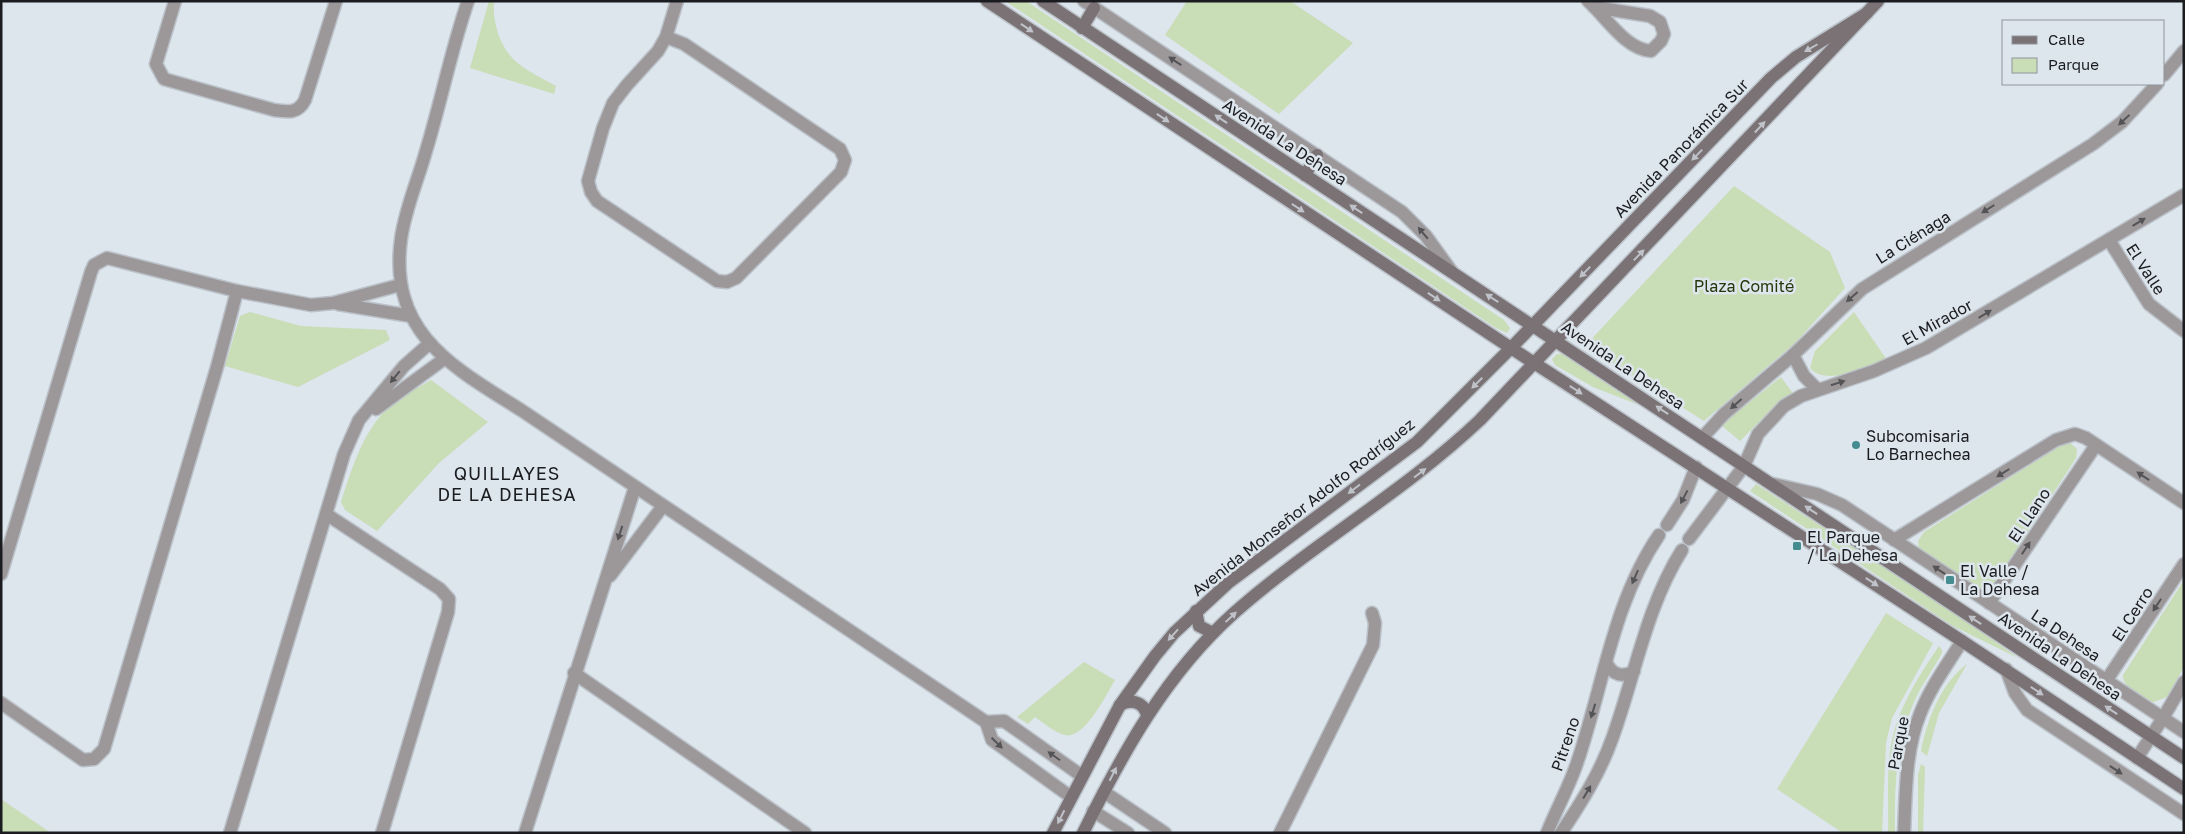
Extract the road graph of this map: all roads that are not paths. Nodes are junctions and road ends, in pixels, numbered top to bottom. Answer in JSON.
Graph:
{"nodes":[{"id":1,"x":175,"y":1,"type":"edge"},
{"id":2,"x":336,"y":1,"type":"edge"},
{"id":3,"x":468,"y":1,"type":"edge"},
{"id":4,"x":677,"y":1,"type":"edge"},
{"id":5,"x":987,"y":1,"type":"edge"},
{"id":6,"x":1043,"y":1,"type":"edge"},
{"id":7,"x":1878,"y":1,"type":"edge"},
{"id":8,"x":1591,"y":4,"type":"edge"},
{"id":9,"x":1089,"y":5,"type":"edge"},
{"id":10,"x":1868,"y":13,"type":"junction"},
{"id":11,"x":1082,"y":28,"type":"junction"},
{"id":12,"x":666,"y":37,"type":"junction"},
{"id":13,"x":2182,"y":58,"type":"edge"},
{"id":14,"x":2165,"y":74,"type":"edge"},
{"id":15,"x":2156,"y":85,"type":"edge"},
{"id":16,"x":1317,"y":155,"type":"junction"},
{"id":17,"x":1305,"y":175,"type":"junction"},
{"id":18,"x":2184,"y":195,"type":"edge"},
{"id":19,"x":2109,"y":240,"type":"junction"},
{"id":20,"x":1452,"y":272,"type":"junction"},
{"id":21,"x":400,"y":285,"type":"junction"},
{"id":22,"x":236,"y":291,"type":"junction"},
{"id":23,"x":333,"y":303,"type":"junction"},
{"id":24,"x":411,"y":316,"type":"junction"},
{"id":25,"x":1533,"y":324,"type":"junction"},
{"id":26,"x":2184,"y":331,"type":"edge"},
{"id":27,"x":1557,"y":341,"type":"junction"},
{"id":28,"x":430,"y":343,"type":"junction"},
{"id":29,"x":1511,"y":348,"type":"junction"},
{"id":30,"x":1793,"y":356,"type":"junction"},
{"id":31,"x":444,"y":359,"type":"junction"},
{"id":32,"x":1535,"y":364,"type":"junction"},
{"id":33,"x":1817,"y":389,"type":"junction"},
{"id":34,"x":360,"y":420,"type":"junction"},
{"id":35,"x":1702,"y":438,"type":"junction"},
{"id":36,"x":2096,"y":445,"type":"junction"},
{"id":37,"x":1744,"y":466,"type":"junction"},
{"id":38,"x":1696,"y":468,"type":"junction"},
{"id":39,"x":1772,"y":484,"type":"junction"},
{"id":40,"x":635,"y":487,"type":"junction"},
{"id":41,"x":1729,"y":489,"type":"junction"},
{"id":42,"x":2184,"y":503,"type":"edge"},
{"id":43,"x":663,"y":506,"type":"junction"},
{"id":44,"x":326,"y":514,"type":"junction"},
{"id":45,"x":1894,"y":540,"type":"junction"},
{"id":46,"x":2184,"y":564,"type":"edge"},
{"id":47,"x":1,"y":574,"type":"edge"},
{"id":48,"x":604,"y":584,"type":"junction"},
{"id":49,"x":1989,"y":603,"type":"junction"},
{"id":50,"x":1196,"y":611,"type":"junction"},
{"id":51,"x":1372,"y":613,"type":"dead end"},
{"id":52,"x":1213,"y":633,"type":"junction"},
{"id":53,"x":1962,"y":641,"type":"junction"},
{"id":54,"x":1607,"y":664,"type":"junction"},
{"id":55,"x":2006,"y":669,"type":"junction"},
{"id":56,"x":1634,"y":671,"type":"junction"},
{"id":57,"x":574,"y":673,"type":"junction"},
{"id":58,"x":2106,"y":681,"type":"junction"},
{"id":59,"x":2184,"y":682,"type":"edge"},
{"id":60,"x":1,"y":703,"type":"edge"},
{"id":61,"x":1120,"y":705,"type":"junction"},
{"id":62,"x":1147,"y":715,"type":"junction"},
{"id":63,"x":2164,"y":718,"type":"junction"},
{"id":64,"x":986,"y":722,"type":"junction"},
{"id":65,"x":2184,"y":732,"type":"edge"},
{"id":66,"x":2151,"y":737,"type":"junction"},
{"id":67,"x":2137,"y":758,"type":"junction"},
{"id":68,"x":2184,"y":758,"type":"edge"},
{"id":69,"x":1082,"y":776,"type":"junction"},
{"id":70,"x":2184,"y":789,"type":"edge"},
{"id":71,"x":1104,"y":792,"type":"junction"},
{"id":72,"x":1071,"y":797,"type":"junction"},
{"id":73,"x":1093,"y":811,"type":"junction"},
{"id":74,"x":2184,"y":814,"type":"edge"},
{"id":75,"x":230,"y":833,"type":"edge"},
{"id":76,"x":382,"y":833,"type":"edge"},
{"id":77,"x":525,"y":833,"type":"edge"},
{"id":78,"x":805,"y":833,"type":"edge"},
{"id":79,"x":1052,"y":833,"type":"edge"},
{"id":80,"x":1083,"y":833,"type":"edge"},
{"id":81,"x":1128,"y":833,"type":"edge"},
{"id":82,"x":1165,"y":833,"type":"edge"},
{"id":83,"x":1280,"y":833,"type":"edge"},
{"id":84,"x":1546,"y":833,"type":"edge"},
{"id":85,"x":1561,"y":833,"type":"edge"},
{"id":86,"x":1904,"y":833,"type":"edge"}],
"edges":[{"from":1,"to":2,"type":"street"},
{"from":3,"to":21,"type":"street"},
{"from":4,"to":12,"type":"street"},
{"from":5,"to":29,"type":"street","one_way":true},
{"from":6,"to":11,"type":"street","name":"Avenida La Dehesa"},
{"from":7,"to":10,"type":"street","name":"Avenida Panorámica Sur"},
{"from":8,"to":8,"type":"street"},
{"from":9,"to":11,"type":"street"},
{"from":16,"to":9,"type":"street","one_way":true},
{"from":10,"to":25,"type":"street","name":"Avenida Panorámica Sur","one_way":true},
{"from":27,"to":10,"type":"street","name":"Avenida Panorámica Sur","one_way":true},
{"from":17,"to":11,"type":"street","name":"Avenida La Dehesa","one_way":true},
{"from":12,"to":12,"type":"street"},
{"from":13,"to":14,"type":"street"},
{"from":15,"to":30,"type":"street","name":"La Ciénaga","one_way":true},
{"from":16,"to":17,"type":"street"},
{"from":20,"to":16,"type":"street","one_way":true},
{"from":20,"to":17,"type":"street","name":"Avenida La Dehesa","one_way":true},
{"from":19,"to":18,"type":"street","name":"El Mirador","one_way":true},
{"from":19,"to":26,"type":"street","name":"El Valle"},
{"from":33,"to":19,"type":"street","name":"El Mirador","one_way":true},
{"from":25,"to":20,"type":"street","name":"Avenida La Dehesa","one_way":true},
{"from":21,"to":23,"type":"street"},
{"from":21,"to":24,"type":"street"},
{"from":22,"to":23,"type":"street"},
{"from":22,"to":47,"type":"street"},
{"from":22,"to":60,"type":"street"},
{"from":23,"to":24,"type":"street"},
{"from":24,"to":28,"type":"street"},
{"from":25,"to":27,"type":"street","name":"Avenida La Dehesa"},
{"from":25,"to":29,"type":"street","name":"Avenida Monseñor Adolfo Rodríguez"},
{"from":27,"to":32,"type":"street"},
{"from":35,"to":27,"type":"street","name":"Avenida La Dehesa","one_way":true},
{"from":28,"to":31,"type":"street"},
{"from":28,"to":34,"type":"street","one_way":true},
{"from":29,"to":32,"type":"street"},
{"from":29,"to":50,"type":"street","name":"Avenida Monseñor Adolfo Rodríguez","one_way":true},
{"from":30,"to":33,"type":"street"},
{"from":30,"to":35,"type":"street","name":"La Ciénaga","one_way":true},
{"from":31,"to":34,"type":"street"},
{"from":31,"to":40,"type":"street"},
{"from":32,"to":38,"type":"street","one_way":true},
{"from":52,"to":32,"type":"street","one_way":true},
{"from":33,"to":37,"type":"street","name":"El Mirador"},
{"from":34,"to":44,"type":"street"},
{"from":35,"to":37,"type":"street","name":"Avenida La Dehesa"},
{"from":42,"to":36,"type":"street","one_way":true},
{"from":36,"to":45,"type":"street","one_way":true},
{"from":49,"to":36,"type":"street","name":"El Llano","one_way":true},
{"from":37,"to":39,"type":"street","name":"Avenida La Dehesa"},
{"from":37,"to":41,"type":"street","name":"El Mirador"},
{"from":38,"to":41,"type":"street"},
{"from":38,"to":54,"type":"street","name":"Pitreno","one_way":true},
{"from":39,"to":45,"type":"street","name":"La Dehesa"},
{"from":66,"to":39,"type":"street","name":"Avenida La Dehesa","one_way":true},
{"from":40,"to":43,"type":"street"},
{"from":40,"to":48,"type":"street","one_way":true},
{"from":41,"to":53,"type":"street","one_way":true},
{"from":41,"to":56,"type":"street"},
{"from":43,"to":48,"type":"street"},
{"from":43,"to":64,"type":"street"},
{"from":44,"to":75,"type":"street"},
{"from":44,"to":76,"type":"street"},
{"from":49,"to":45,"type":"street","name":"La Dehesa","one_way":true},
{"from":46,"to":58,"type":"street","name":"El Cerro","one_way":true},
{"from":48,"to":57,"type":"street"},
{"from":49,"to":58,"type":"street","name":"La Dehesa"},
{"from":50,"to":52,"type":"street"},
{"from":50,"to":61,"type":"street","name":"Avenida Monseñor Adolfo Rodríguez","one_way":true},
{"from":51,"to":83,"type":"street"},
{"from":52,"to":62,"type":"street"},
{"from":53,"to":55,"type":"street"},
{"from":53,"to":86,"type":"street","name":"Parque"},
{"from":54,"to":56,"type":"street"},
{"from":54,"to":84,"type":"street","name":"Pitreno","one_way":true},
{"from":55,"to":67,"type":"street","one_way":true},
{"from":55,"to":74,"type":"street","one_way":true},
{"from":85,"to":56,"type":"street","one_way":true},
{"from":57,"to":77,"type":"street"},
{"from":57,"to":78,"type":"street"},
{"from":58,"to":63,"type":"street","name":"La Dehesa"},
{"from":59,"to":63,"type":"street"},
{"from":61,"to":62,"type":"street"},
{"from":61,"to":69,"type":"street","name":"Avenida Monseñor Adolfo Rodríguez"},
{"from":71,"to":62,"type":"street","one_way":true},
{"from":63,"to":65,"type":"street","name":"La Dehesa"},
{"from":63,"to":66,"type":"street"},
{"from":69,"to":64,"type":"street","one_way":true},
{"from":64,"to":72,"type":"street","one_way":true},
{"from":66,"to":67,"type":"street"},
{"from":66,"to":68,"type":"street","name":"Avenida La Dehesa"},
{"from":67,"to":70,"type":"street"},
{"from":69,"to":72,"type":"street","name":"Avenida Monseñor Adolfo Rodríguez"},
{"from":71,"to":73,"type":"street"},
{"from":71,"to":82,"type":"street"},
{"from":72,"to":79,"type":"street","name":"Avenida Monseñor Adolfo Rodríguez","one_way":true},
{"from":73,"to":80,"type":"street"},
{"from":73,"to":81,"type":"street"}]}
